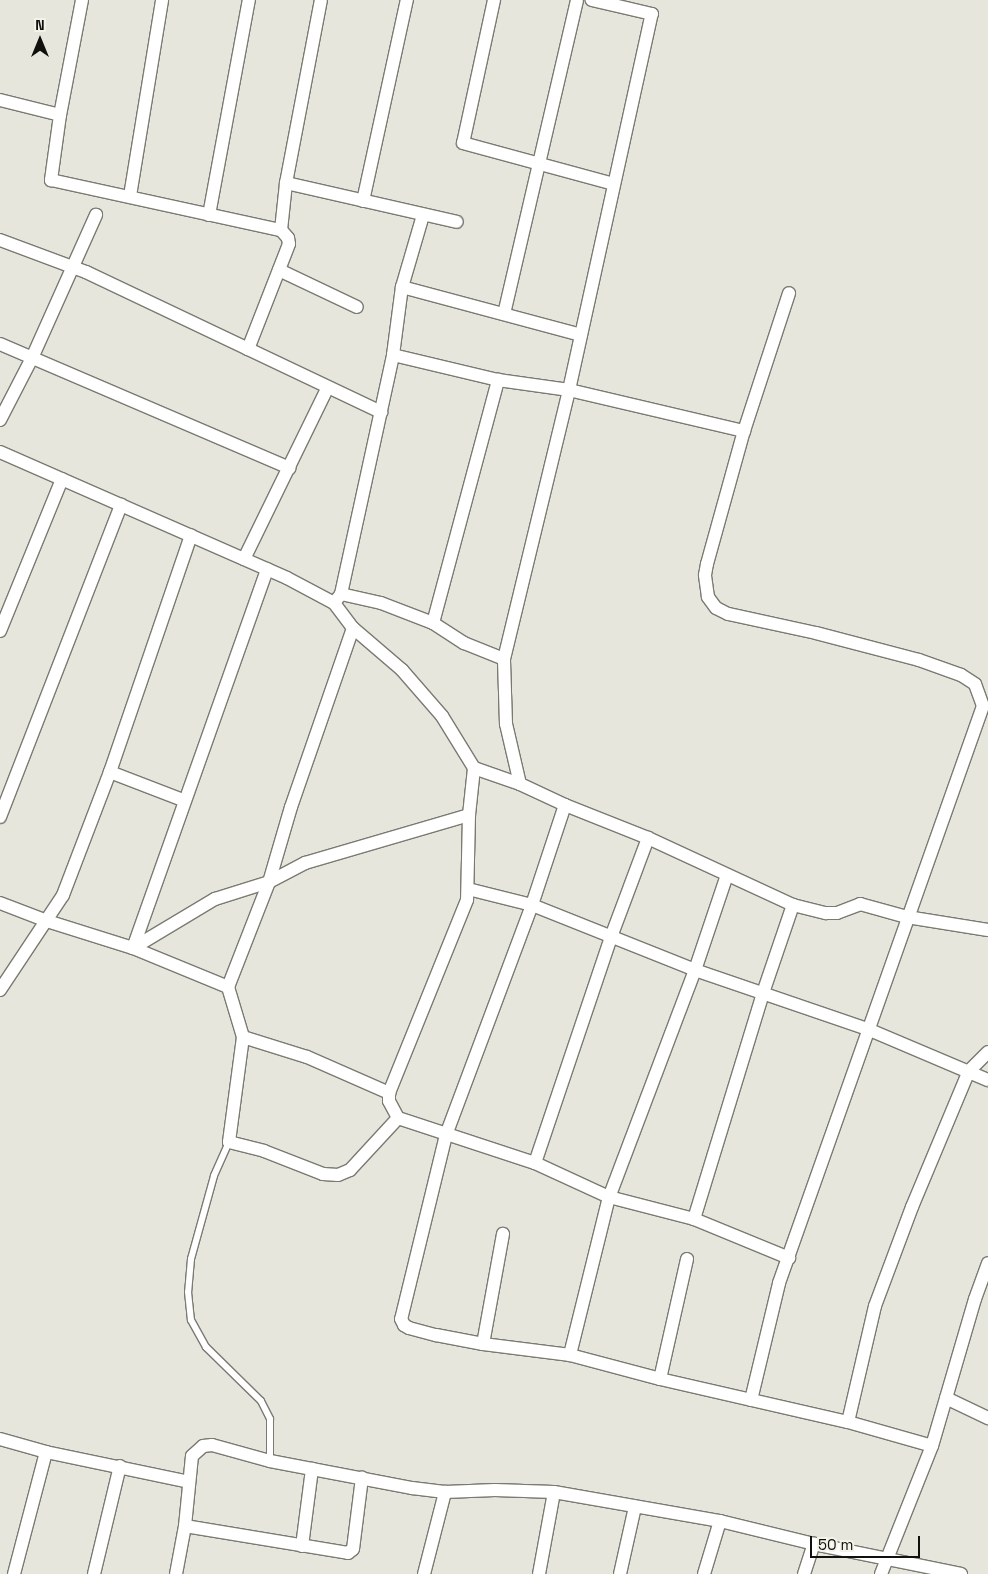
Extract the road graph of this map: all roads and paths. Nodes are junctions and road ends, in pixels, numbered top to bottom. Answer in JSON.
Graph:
{"nodes":[{"id":1,"x":82,"y":0,"type":"edge"},
{"id":2,"x":162,"y":0,"type":"edge"},
{"id":3,"x":249,"y":0,"type":"edge"},
{"id":4,"x":322,"y":0,"type":"edge"},
{"id":5,"x":407,"y":0,"type":"edge"},
{"id":6,"x":494,"y":0,"type":"edge"},
{"id":7,"x":577,"y":0,"type":"edge"},
{"id":8,"x":592,"y":0,"type":"edge"},
{"id":9,"x":0,"y":100,"type":"edge"},
{"id":10,"x":60,"y":114,"type":"junction"},
{"id":11,"x":539,"y":163,"type":"junction"},
{"id":12,"x":286,"y":183,"type":"junction"},
{"id":13,"x":614,"y":184,"type":"junction"},
{"id":14,"x":130,"y":196,"type":"junction"},
{"id":15,"x":363,"y":201,"type":"junction"},
{"id":16,"x":96,"y":215,"type":"dead end"},
{"id":17,"x":209,"y":215,"type":"junction"},
{"id":18,"x":422,"y":215,"type":"junction"},
{"id":19,"x":457,"y":222,"type":"dead end"},
{"id":20,"x":280,"y":230,"type":"junction"},
{"id":21,"x":0,"y":240,"type":"edge"},
{"id":22,"x":73,"y":268,"type":"junction"},
{"id":23,"x":279,"y":270,"type":"junction"},
{"id":24,"x":402,"y":287,"type":"junction"},
{"id":25,"x":789,"y":293,"type":"dead end"},
{"id":26,"x":357,"y":307,"type":"dead end"},
{"id":27,"x":504,"y":314,"type":"junction"},
{"id":28,"x":581,"y":335,"type":"junction"},
{"id":29,"x":0,"y":344,"type":"edge"},
{"id":30,"x":248,"y":349,"type":"junction"},
{"id":31,"x":393,"y":354,"type":"junction"},
{"id":32,"x":32,"y":358,"type":"junction"},
{"id":33,"x":498,"y":380,"type":"junction"},
{"id":34,"x":328,"y":387,"type":"junction"},
{"id":35,"x":569,"y":390,"type":"junction"},
{"id":36,"x":381,"y":412,"type":"junction"},
{"id":37,"x":0,"y":420,"type":"edge"},
{"id":38,"x":744,"y":432,"type":"junction"},
{"id":39,"x":0,"y":452,"type":"edge"},
{"id":40,"x":290,"y":468,"type":"junction"},
{"id":41,"x":62,"y":479,"type":"junction"},
{"id":42,"x":121,"y":505,"type":"junction"},
{"id":43,"x":191,"y":536,"type":"junction"},
{"id":44,"x":244,"y":559,"type":"junction"},
{"id":45,"x":267,"y":569,"type":"junction"},
{"id":46,"x":337,"y":598,"type":"junction"},
{"id":47,"x":433,"y":623,"type":"junction"},
{"id":48,"x":353,"y":628,"type":"junction"},
{"id":49,"x":0,"y":631,"type":"edge"},
{"id":50,"x":504,"y":660,"type":"junction"},
{"id":51,"x":986,"y":707,"type":"edge"},
{"id":52,"x":474,"y":768,"type":"junction"},
{"id":53,"x":110,"y":772,"type":"junction"},
{"id":54,"x":520,"y":784,"type":"junction"},
{"id":55,"x":185,"y":801,"type":"junction"},
{"id":56,"x":565,"y":805,"type":"junction"},
{"id":57,"x":469,"y":814,"type":"junction"},
{"id":58,"x":0,"y":817,"type":"edge"},
{"id":59,"x":648,"y":838,"type":"junction"},
{"id":60,"x":727,"y":875,"type":"junction"},
{"id":61,"x":269,"y":882,"type":"junction"},
{"id":62,"x":468,"y":890,"type":"junction"},
{"id":63,"x":0,"y":902,"type":"edge"},
{"id":64,"x":532,"y":905,"type":"junction"},
{"id":65,"x":793,"y":905,"type":"junction"},
{"id":66,"x":907,"y":917,"type":"junction"},
{"id":67,"x":47,"y":921,"type":"junction"},
{"id":68,"x":988,"y":930,"type":"edge"},
{"id":69,"x":611,"y":937,"type":"junction"},
{"id":70,"x":133,"y":948,"type":"junction"},
{"id":71,"x":695,"y":970,"type":"junction"},
{"id":72,"x":228,"y":987,"type":"junction"},
{"id":73,"x":0,"y":990,"type":"edge"},
{"id":74,"x":763,"y":993,"type":"junction"},
{"id":75,"x":870,"y":1030,"type":"junction"},
{"id":76,"x":243,"y":1037,"type":"junction"},
{"id":77,"x":988,"y":1052,"type":"edge"},
{"id":78,"x":969,"y":1071,"type":"junction"},
{"id":79,"x":988,"y":1080,"type":"edge"},
{"id":80,"x":389,"y":1093,"type":"junction"},
{"id":81,"x":398,"y":1118,"type":"junction"},
{"id":82,"x":446,"y":1135,"type":"junction"},
{"id":83,"x":229,"y":1142,"type":"junction"},
{"id":84,"x":535,"y":1163,"type":"junction"},
{"id":85,"x":609,"y":1197,"type":"junction"},
{"id":86,"x":694,"y":1219,"type":"junction"},
{"id":87,"x":503,"y":1234,"type":"dead end"},
{"id":88,"x":789,"y":1258,"type":"junction"},
{"id":89,"x":687,"y":1259,"type":"dead end"},
{"id":90,"x":988,"y":1263,"type":"edge"},
{"id":91,"x":483,"y":1344,"type":"junction"},
{"id":92,"x":570,"y":1355,"type":"junction"},
{"id":93,"x":660,"y":1379,"type":"junction"},
{"id":94,"x":946,"y":1398,"type":"junction"},
{"id":95,"x":750,"y":1400,"type":"junction"},
{"id":96,"x":988,"y":1418,"type":"edge"},
{"id":97,"x":848,"y":1422,"type":"junction"},
{"id":98,"x":0,"y":1438,"type":"edge"},
{"id":99,"x":932,"y":1446,"type":"junction"},
{"id":100,"x":46,"y":1452,"type":"junction"},
{"id":101,"x":270,"y":1461,"type":"junction"},
{"id":102,"x":120,"y":1466,"type":"junction"},
{"id":103,"x":312,"y":1469,"type":"junction"},
{"id":104,"x":362,"y":1478,"type":"junction"},
{"id":105,"x":189,"y":1482,"type":"junction"},
{"id":106,"x":445,"y":1492,"type":"junction"},
{"id":107,"x":554,"y":1492,"type":"junction"},
{"id":108,"x":635,"y":1507,"type":"junction"},
{"id":109,"x":720,"y":1521,"type":"junction"},
{"id":110,"x":185,"y":1526,"type":"junction"},
{"id":111,"x":814,"y":1544,"type":"junction"},
{"id":112,"x":302,"y":1546,"type":"junction"},
{"id":113,"x":886,"y":1558,"type":"junction"},
{"id":114,"x":14,"y":1574,"type":"edge"},
{"id":115,"x":94,"y":1574,"type":"edge"},
{"id":116,"x":176,"y":1574,"type":"edge"},
{"id":117,"x":424,"y":1574,"type":"edge"},
{"id":118,"x":539,"y":1574,"type":"edge"},
{"id":119,"x":620,"y":1574,"type":"edge"},
{"id":120,"x":704,"y":1574,"type":"edge"},
{"id":121,"x":804,"y":1574,"type":"edge"},
{"id":122,"x":881,"y":1574,"type":"edge"},
{"id":123,"x":959,"y":1574,"type":"edge"}],
"edges":[{"from":1,"to":10,"type":"street"},
{"from":2,"to":14,"type":"street"},
{"from":3,"to":17,"type":"street"},
{"from":4,"to":12,"type":"street"},
{"from":5,"to":15,"type":"street"},
{"from":6,"to":11,"type":"street"},
{"from":7,"to":11,"type":"street"},
{"from":8,"to":13,"type":"street"},
{"from":9,"to":10,"type":"street"},
{"from":10,"to":14,"type":"street"},
{"from":11,"to":13,"type":"street"},
{"from":11,"to":27,"type":"street"},
{"from":12,"to":15,"type":"street"},
{"from":12,"to":20,"type":"street"},
{"from":13,"to":28,"type":"street"},
{"from":14,"to":17,"type":"street"},
{"from":15,"to":18,"type":"street"},
{"from":16,"to":22,"type":"street"},
{"from":17,"to":20,"type":"street"},
{"from":18,"to":19,"type":"street"},
{"from":18,"to":24,"type":"street"},
{"from":20,"to":23,"type":"street"},
{"from":21,"to":22,"type":"street"},
{"from":22,"to":30,"type":"street"},
{"from":22,"to":32,"type":"street"},
{"from":23,"to":26,"type":"street"},
{"from":23,"to":30,"type":"street"},
{"from":24,"to":27,"type":"street"},
{"from":24,"to":31,"type":"street"},
{"from":25,"to":38,"type":"street"},
{"from":27,"to":28,"type":"street"},
{"from":28,"to":35,"type":"street"},
{"from":29,"to":32,"type":"street"},
{"from":30,"to":34,"type":"street"},
{"from":31,"to":33,"type":"street"},
{"from":31,"to":36,"type":"street"},
{"from":32,"to":37,"type":"street"},
{"from":32,"to":40,"type":"street"},
{"from":33,"to":35,"type":"street"},
{"from":33,"to":47,"type":"street"},
{"from":34,"to":36,"type":"street"},
{"from":34,"to":40,"type":"street"},
{"from":35,"to":38,"type":"street"},
{"from":35,"to":50,"type":"street"},
{"from":36,"to":46,"type":"street"},
{"from":38,"to":51,"type":"street"},
{"from":39,"to":41,"type":"street"},
{"from":40,"to":44,"type":"street"},
{"from":41,"to":42,"type":"street"},
{"from":41,"to":49,"type":"street"},
{"from":42,"to":43,"type":"street"},
{"from":42,"to":58,"type":"street"},
{"from":43,"to":44,"type":"street"},
{"from":43,"to":53,"type":"street"},
{"from":44,"to":45,"type":"street"},
{"from":45,"to":46,"type":"street"},
{"from":45,"to":55,"type":"street"},
{"from":46,"to":47,"type":"street"},
{"from":46,"to":48,"type":"street"},
{"from":47,"to":50,"type":"street"},
{"from":48,"to":52,"type":"street"},
{"from":48,"to":61,"type":"street"},
{"from":50,"to":54,"type":"street"},
{"from":51,"to":66,"type":"street"},
{"from":52,"to":54,"type":"street"},
{"from":52,"to":57,"type":"street"},
{"from":53,"to":55,"type":"street"},
{"from":53,"to":67,"type":"street"},
{"from":54,"to":56,"type":"street"},
{"from":55,"to":70,"type":"street"},
{"from":56,"to":59,"type":"street"},
{"from":56,"to":64,"type":"street"},
{"from":57,"to":61,"type":"street"},
{"from":57,"to":62,"type":"street"},
{"from":59,"to":60,"type":"street"},
{"from":59,"to":69,"type":"street"},
{"from":60,"to":65,"type":"street"},
{"from":60,"to":71,"type":"street"},
{"from":61,"to":70,"type":"street"},
{"from":61,"to":72,"type":"street"},
{"from":62,"to":64,"type":"street"},
{"from":62,"to":80,"type":"street"},
{"from":63,"to":67,"type":"street"},
{"from":64,"to":69,"type":"street"},
{"from":64,"to":82,"type":"street"},
{"from":65,"to":66,"type":"street"},
{"from":65,"to":74,"type":"street"},
{"from":66,"to":68,"type":"street"},
{"from":66,"to":75,"type":"street"},
{"from":67,"to":70,"type":"street"},
{"from":67,"to":73,"type":"street"},
{"from":69,"to":71,"type":"street"},
{"from":69,"to":84,"type":"street"},
{"from":70,"to":72,"type":"street"},
{"from":71,"to":74,"type":"street"},
{"from":71,"to":85,"type":"street"},
{"from":72,"to":76,"type":"street"},
{"from":74,"to":75,"type":"street"},
{"from":74,"to":86,"type":"street"},
{"from":75,"to":78,"type":"street"},
{"from":75,"to":88,"type":"street"},
{"from":76,"to":80,"type":"street"},
{"from":76,"to":83,"type":"street"},
{"from":77,"to":78,"type":"street"},
{"from":78,"to":79,"type":"street"},
{"from":78,"to":97,"type":"street"},
{"from":80,"to":81,"type":"street"},
{"from":81,"to":82,"type":"street"},
{"from":81,"to":83,"type":"street"},
{"from":82,"to":84,"type":"street"},
{"from":82,"to":91,"type":"street"},
{"from":83,"to":101,"type":"lane"},
{"from":84,"to":85,"type":"street"},
{"from":85,"to":86,"type":"street"},
{"from":85,"to":92,"type":"street"},
{"from":86,"to":88,"type":"street"},
{"from":87,"to":91,"type":"street"},
{"from":88,"to":95,"type":"street"},
{"from":89,"to":93,"type":"street"},
{"from":90,"to":94,"type":"street"},
{"from":91,"to":92,"type":"street"},
{"from":92,"to":93,"type":"street"},
{"from":93,"to":95,"type":"street"},
{"from":94,"to":96,"type":"street"},
{"from":94,"to":99,"type":"street"},
{"from":95,"to":97,"type":"street"},
{"from":97,"to":99,"type":"street"},
{"from":98,"to":100,"type":"street"},
{"from":99,"to":113,"type":"street"},
{"from":100,"to":102,"type":"street"},
{"from":100,"to":114,"type":"street"},
{"from":101,"to":103,"type":"street"},
{"from":101,"to":105,"type":"street"},
{"from":102,"to":105,"type":"street"},
{"from":102,"to":115,"type":"street"},
{"from":103,"to":104,"type":"street"},
{"from":103,"to":112,"type":"street"},
{"from":104,"to":106,"type":"street"},
{"from":104,"to":112,"type":"street"},
{"from":105,"to":110,"type":"street"},
{"from":106,"to":107,"type":"street"},
{"from":106,"to":117,"type":"street"},
{"from":107,"to":108,"type":"street"},
{"from":107,"to":118,"type":"street"},
{"from":108,"to":109,"type":"street"},
{"from":108,"to":119,"type":"street"},
{"from":109,"to":111,"type":"street"},
{"from":109,"to":120,"type":"street"},
{"from":110,"to":112,"type":"street"},
{"from":110,"to":116,"type":"street"},
{"from":111,"to":113,"type":"street"},
{"from":111,"to":121,"type":"street"},
{"from":113,"to":122,"type":"street"},
{"from":113,"to":123,"type":"street"}]}
